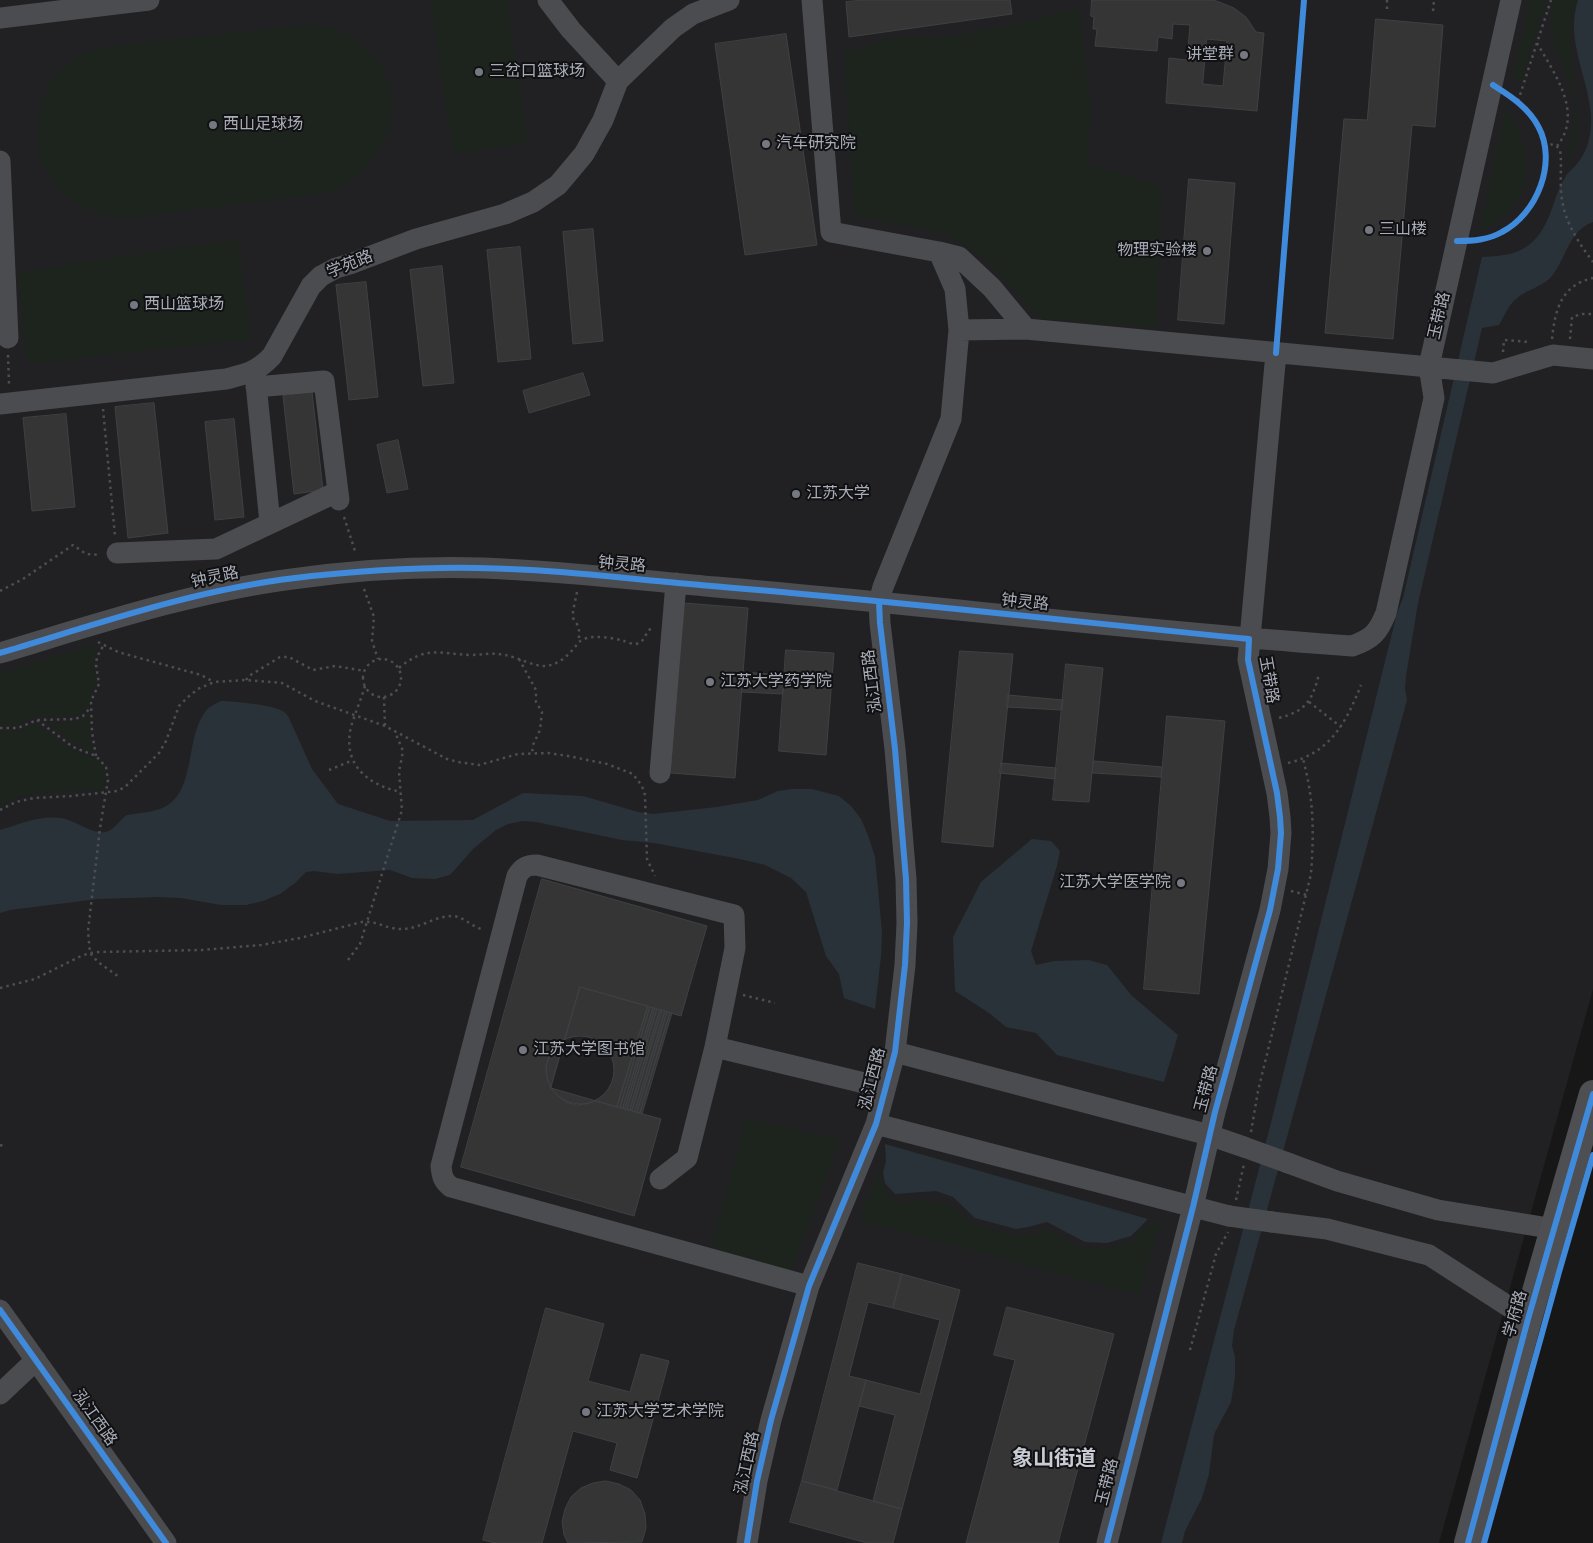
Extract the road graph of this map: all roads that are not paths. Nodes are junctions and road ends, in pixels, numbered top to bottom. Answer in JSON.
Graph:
{"nodes":[{"id":1,"x":149,"y":0,"type":"edge"},
{"id":2,"x":548,"y":0,"type":"edge"},
{"id":3,"x":729,"y":0,"type":"edge"},
{"id":4,"x":812,"y":0,"type":"edge"},
{"id":5,"x":1511,"y":0,"type":"edge"},
{"id":6,"x":0,"y":18,"type":"edge"},
{"id":7,"x":618,"y":81,"type":"junction"},
{"id":8,"x":0,"y":161,"type":"edge"},
{"id":9,"x":939,"y":252,"type":"junction"},
{"id":10,"x":1026,"y":329,"type":"junction"},
{"id":11,"x":959,"y":330,"type":"junction"},
{"id":12,"x":8,"y":338,"type":"road end"},
{"id":13,"x":1276,"y":353,"type":"junction"},
{"id":14,"x":1593,"y":359,"type":"edge"},
{"id":15,"x":1429,"y":366,"type":"junction"},
{"id":16,"x":256,"y":379,"type":"junction"},
{"id":17,"x":0,"y":404,"type":"edge"},
{"id":18,"x":270,"y":523,"type":"junction"},
{"id":19,"x":117,"y":553,"type":"road end"},
{"id":20,"x":676,"y":583,"type":"junction"},
{"id":21,"x":879,"y":602,"type":"junction"},
{"id":22,"x":1249,"y":639,"type":"junction"},
{"id":23,"x":1352,"y":646,"type":"joint"},
{"id":24,"x":0,"y":653,"type":"edge"},
{"id":25,"x":660,"y":773,"type":"dead end"},
{"id":26,"x":715,"y":1046,"type":"junction"},
{"id":27,"x":895,"y":1052,"type":"junction"},
{"id":28,"x":885,"y":1088,"type":"junction"},
{"id":29,"x":1593,"y":1094,"type":"edge"},
{"id":30,"x":876,"y":1124,"type":"junction"},
{"id":31,"x":1209,"y":1135,"type":"junction"},
{"id":32,"x":1593,"y":1155,"type":"edge"},
{"id":33,"x":660,"y":1179,"type":"dead end"},
{"id":34,"x":1193,"y":1207,"type":"junction"},
{"id":35,"x":1554,"y":1229,"type":"junction"},
{"id":36,"x":809,"y":1286,"type":"junction"},
{"id":37,"x":0,"y":1310,"type":"edge"},
{"id":38,"x":1528,"y":1319,"type":"junction"},
{"id":39,"x":36,"y":1360,"type":"junction"},
{"id":40,"x":0,"y":1394,"type":"edge"},
{"id":41,"x":166,"y":1543,"type":"edge"},
{"id":42,"x":747,"y":1543,"type":"edge"},
{"id":43,"x":1107,"y":1543,"type":"edge"},
{"id":44,"x":1468,"y":1543,"type":"edge"},
{"id":45,"x":1484,"y":1543,"type":"edge"}],
"edges":[{"from":1,"to":6,"type":"lane"},
{"from":2,"to":7,"type":"lane"},
{"from":3,"to":7,"type":"lane"},
{"from":4,"to":9,"type":"lane"},
{"from":5,"to":15,"type":"lane","name":"玉带路"},
{"from":7,"to":16,"type":"lane","name":"学苑路"},
{"from":8,"to":12,"type":"lane"},
{"from":9,"to":10,"type":"lane"},
{"from":9,"to":11,"type":"lane"},
{"from":10,"to":11,"type":"lane"},
{"from":10,"to":13,"type":"lane"},
{"from":11,"to":21,"type":"lane"},
{"from":13,"to":15,"type":"lane"},
{"from":13,"to":22,"type":"lane","name":"玉带路"},
{"from":14,"to":15,"type":"lane"},
{"from":15,"to":23,"type":"lane","name":"玉带路"},
{"from":16,"to":17,"type":"lane","name":"学苑路"},
{"from":16,"to":18,"type":"lane"},
{"from":16,"to":18,"type":"lane"},
{"from":18,"to":19,"type":"lane"},
{"from":20,"to":21,"type":"lane","name":"钟灵路"},
{"from":20,"to":24,"type":"lane","name":"钟灵路"},
{"from":20,"to":25,"type":"lane"},
{"from":21,"to":22,"type":"lane","name":"钟灵路"},
{"from":21,"to":27,"type":"lane","name":"泓江西路"},
{"from":22,"to":23,"type":"lane","name":"钟灵路"},
{"from":22,"to":31,"type":"lane","name":"玉带路"},
{"from":26,"to":28,"type":"lane"},
{"from":26,"to":33,"type":"lane"},
{"from":26,"to":36,"type":"lane"},
{"from":27,"to":28,"type":"lane","name":"泓江西路"},
{"from":27,"to":31,"type":"lane"},
{"from":28,"to":30,"type":"lane","name":"泓江西路"},
{"from":29,"to":35,"type":"main road","name":"学府路"},
{"from":30,"to":34,"type":"lane"},
{"from":30,"to":36,"type":"lane","name":"泓江西路"},
{"from":31,"to":34,"type":"lane","name":"玉带路"},
{"from":31,"to":35,"type":"lane","bridge":true},
{"from":32,"to":45,"type":"main road","name":"学府路"},
{"from":34,"to":38,"type":"lane","bridge":true},
{"from":34,"to":43,"type":"lane","name":"玉带路"},
{"from":35,"to":38,"type":"main road","name":"学府路"},
{"from":36,"to":42,"type":"lane","name":"泓江西路"},
{"from":37,"to":39,"type":"lane","name":"泓江西路"},
{"from":38,"to":44,"type":"main road","name":"学府路"},
{"from":39,"to":40,"type":"lane"},
{"from":39,"to":41,"type":"lane","name":"泓江西路"}]}
